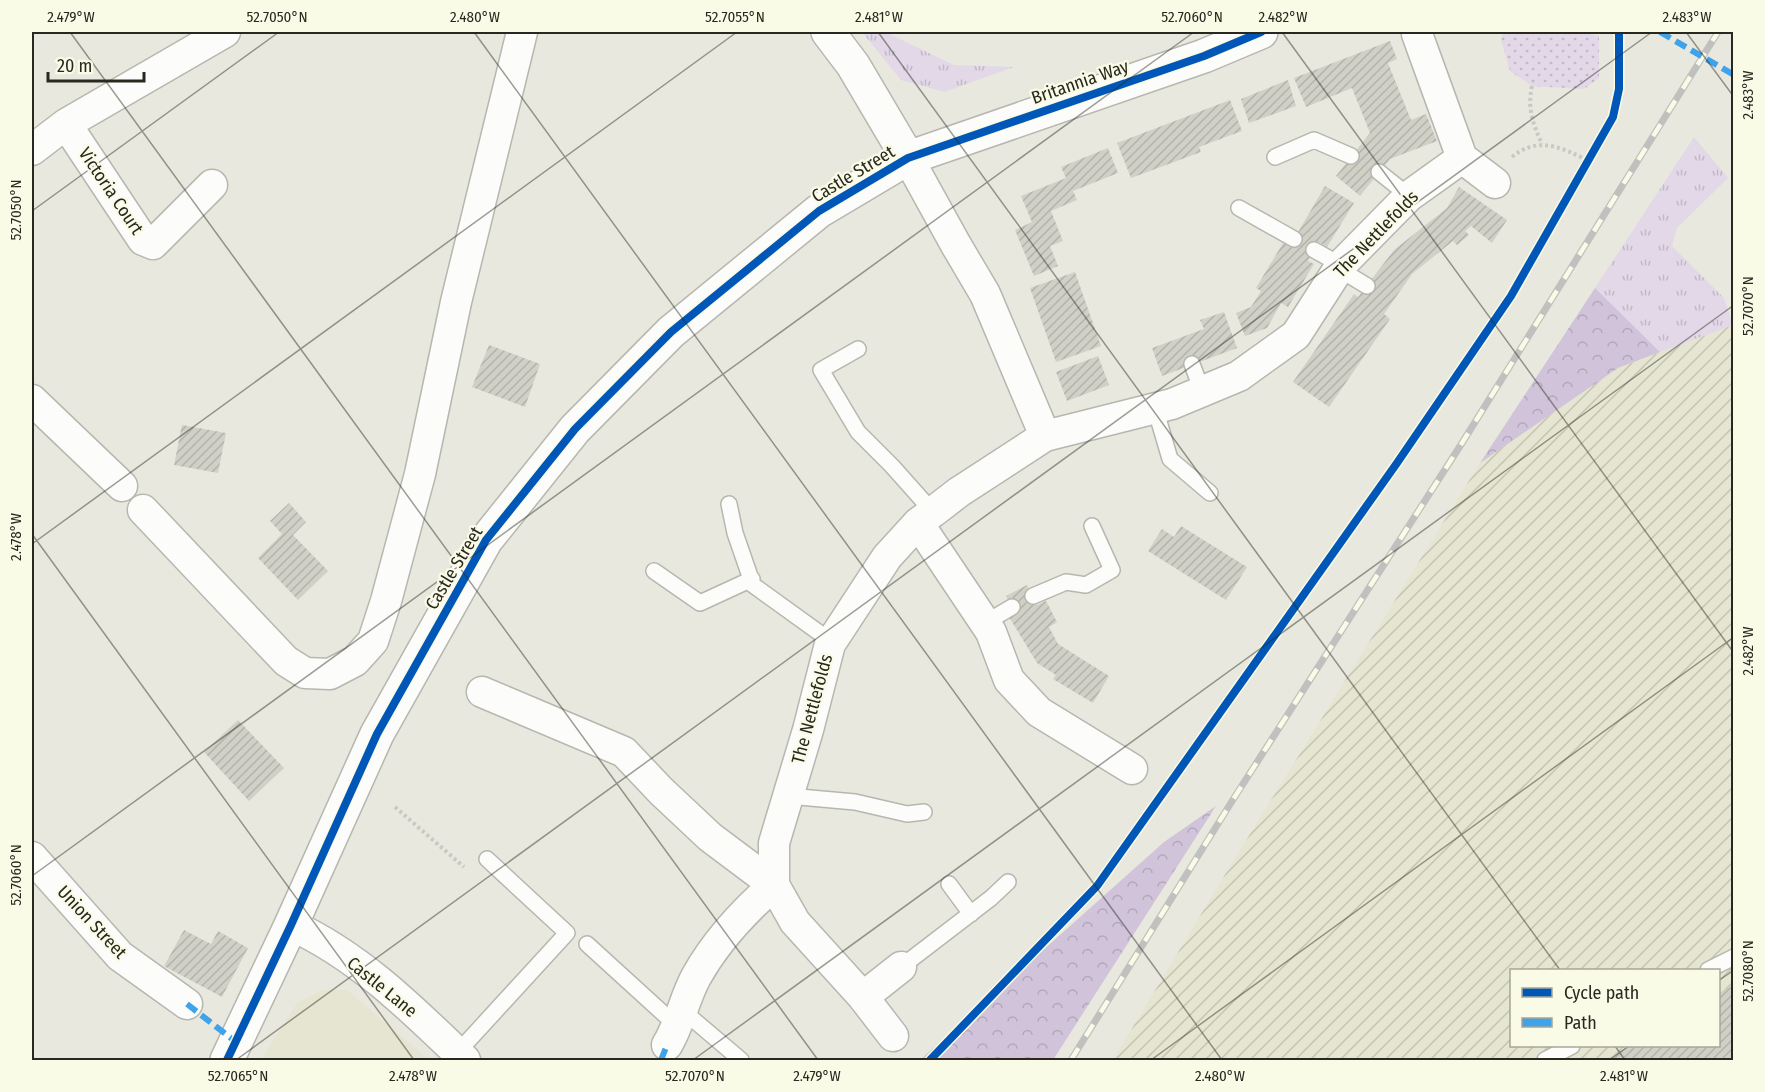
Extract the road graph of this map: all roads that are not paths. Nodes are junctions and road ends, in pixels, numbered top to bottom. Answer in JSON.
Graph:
{"nodes":[{"id":1,"x":225,"y":32,"type":"edge"},
{"id":2,"x":522,"y":32,"type":"edge"},
{"id":3,"x":828,"y":32,"type":"edge"},
{"id":4,"x":1261,"y":32,"type":"edge"},
{"id":5,"x":1418,"y":34,"type":"dead end"},
{"id":6,"x":66,"y":124,"type":"junction"},
{"id":7,"x":32,"y":150,"type":"edge"},
{"id":8,"x":1351,"y":156,"type":"dead end"},
{"id":9,"x":1275,"y":157,"type":"dead end"},
{"id":10,"x":908,"y":158,"type":"junction"},
{"id":11,"x":1462,"y":158,"type":"junction"},
{"id":12,"x":1379,"y":172,"type":"dead end"},
{"id":13,"x":1492,"y":180,"type":"road end"},
{"id":14,"x":212,"y":185,"type":"dead end"},
{"id":15,"x":1409,"y":196,"type":"junction"},
{"id":16,"x":1239,"y":208,"type":"dead end"},
{"id":17,"x":1294,"y":239,"type":"dead end"},
{"id":18,"x":1314,"y":250,"type":"dead end"},
{"id":19,"x":1340,"y":267,"type":"junction"},
{"id":20,"x":1367,"y":286,"type":"dead end"},
{"id":21,"x":858,"y":349,"type":"dead end"},
{"id":22,"x":32,"y":400,"type":"edge"},
{"id":23,"x":1155,"y":408,"type":"junction"},
{"id":24,"x":1045,"y":436,"type":"junction"},
{"id":25,"x":122,"y":486,"type":"dead end"},
{"id":26,"x":1210,"y":493,"type":"dead end"},
{"id":27,"x":729,"y":504,"type":"dead end"},
{"id":28,"x":143,"y":510,"type":"dead end"},
{"id":29,"x":925,"y":517,"type":"junction"},
{"id":30,"x":1092,"y":526,"type":"dead end"},
{"id":31,"x":654,"y":571,"type":"dead end"},
{"id":32,"x":752,"y":579,"type":"junction"},
{"id":33,"x":1033,"y":596,"type":"dead end"},
{"id":34,"x":1012,"y":606,"type":"dead end"},
{"id":35,"x":985,"y":623,"type":"junction"},
{"id":36,"x":832,"y":642,"type":"junction"},
{"id":37,"x":482,"y":692,"type":"dead end"},
{"id":38,"x":1132,"y":770,"type":"dead end"},
{"id":39,"x":788,"y":796,"type":"junction"},
{"id":40,"x":924,"y":812,"type":"dead end"},
{"id":41,"x":32,"y":857,"type":"edge"},
{"id":42,"x":487,"y":859,"type":"road end"},
{"id":43,"x":1008,"y":882,"type":"dead end"},
{"id":44,"x":949,"y":884,"type":"dead end"},
{"id":45,"x":774,"y":885,"type":"junction"},
{"id":46,"x":971,"y":914,"type":"junction"},
{"id":47,"x":291,"y":925,"type":"junction"},
{"id":48,"x":587,"y":944,"type":"dead end"},
{"id":49,"x":1734,"y":957,"type":"edge"},
{"id":50,"x":901,"y":967,"type":"joint"},
{"id":51,"x":1710,"y":969,"type":"edge"},
{"id":52,"x":863,"y":997,"type":"junction"},
{"id":53,"x":187,"y":1004,"type":"dead end"},
{"id":54,"x":675,"y":1027,"type":"junction"},
{"id":55,"x":893,"y":1036,"type":"dead end"},
{"id":56,"x":1570,"y":1047,"type":"edge"},
{"id":57,"x":461,"y":1057,"type":"edge"},
{"id":58,"x":227,"y":1060,"type":"edge"},
{"id":59,"x":741,"y":1060,"type":"edge"},
{"id":60,"x":1545,"y":1060,"type":"edge"}],
"edges":[{"from":1,"to":6,"type":"street"},
{"from":2,"to":28,"type":"street"},
{"from":3,"to":10,"type":"street"},
{"from":4,"to":10,"type":"street","name":"Britannia Way"},
{"from":5,"to":11,"type":"street"},
{"from":6,"to":7,"type":"street"},
{"from":6,"to":14,"type":"street","name":"Victoria Court"},
{"from":8,"to":9,"type":"lane"},
{"from":10,"to":24,"type":"street"},
{"from":10,"to":47,"type":"street","name":"Castle Street"},
{"from":11,"to":13,"type":"street"},
{"from":11,"to":15,"type":"street","name":"The Nettlefolds"},
{"from":12,"to":15,"type":"lane"},
{"from":15,"to":19,"type":"street","name":"The Nettlefolds"},
{"from":16,"to":17,"type":"lane"},
{"from":18,"to":19,"type":"lane"},
{"from":19,"to":20,"type":"lane"},
{"from":19,"to":23,"type":"street","name":"The Nettlefolds"},
{"from":21,"to":29,"type":"lane"},
{"from":22,"to":25,"type":"street"},
{"from":23,"to":24,"type":"street","name":"The Nettlefolds"},
{"from":23,"to":26,"type":"lane"},
{"from":24,"to":29,"type":"street","name":"The Nettlefolds"},
{"from":27,"to":32,"type":"lane"},
{"from":29,"to":35,"type":"street"},
{"from":29,"to":36,"type":"street","name":"The Nettlefolds"},
{"from":30,"to":33,"type":"lane"},
{"from":31,"to":32,"type":"lane"},
{"from":32,"to":36,"type":"lane"},
{"from":34,"to":35,"type":"lane"},
{"from":35,"to":38,"type":"street"},
{"from":36,"to":39,"type":"street","name":"The Nettlefolds"},
{"from":37,"to":45,"type":"street","name":"The Nettlefolds"},
{"from":39,"to":40,"type":"lane"},
{"from":39,"to":45,"type":"street","name":"The Nettlefolds"},
{"from":41,"to":53,"type":"street","name":"Union Street"},
{"from":42,"to":57,"type":"lane"},
{"from":43,"to":46,"type":"lane"},
{"from":44,"to":46,"type":"lane"},
{"from":45,"to":52,"type":"street","name":"The Nettlefolds"},
{"from":45,"to":54,"type":"street"},
{"from":46,"to":50,"type":"lane"},
{"from":47,"to":57,"type":"street","name":"Castle Lane"},
{"from":47,"to":58,"type":"street","name":"Castle Street"},
{"from":48,"to":54,"type":"lane"},
{"from":49,"to":51,"type":"lane"},
{"from":50,"to":52,"type":"street"},
{"from":52,"to":55,"type":"street","name":"The Nettlefolds"},
{"from":54,"to":59,"type":"lane"},
{"from":56,"to":60,"type":"lane"}]}
